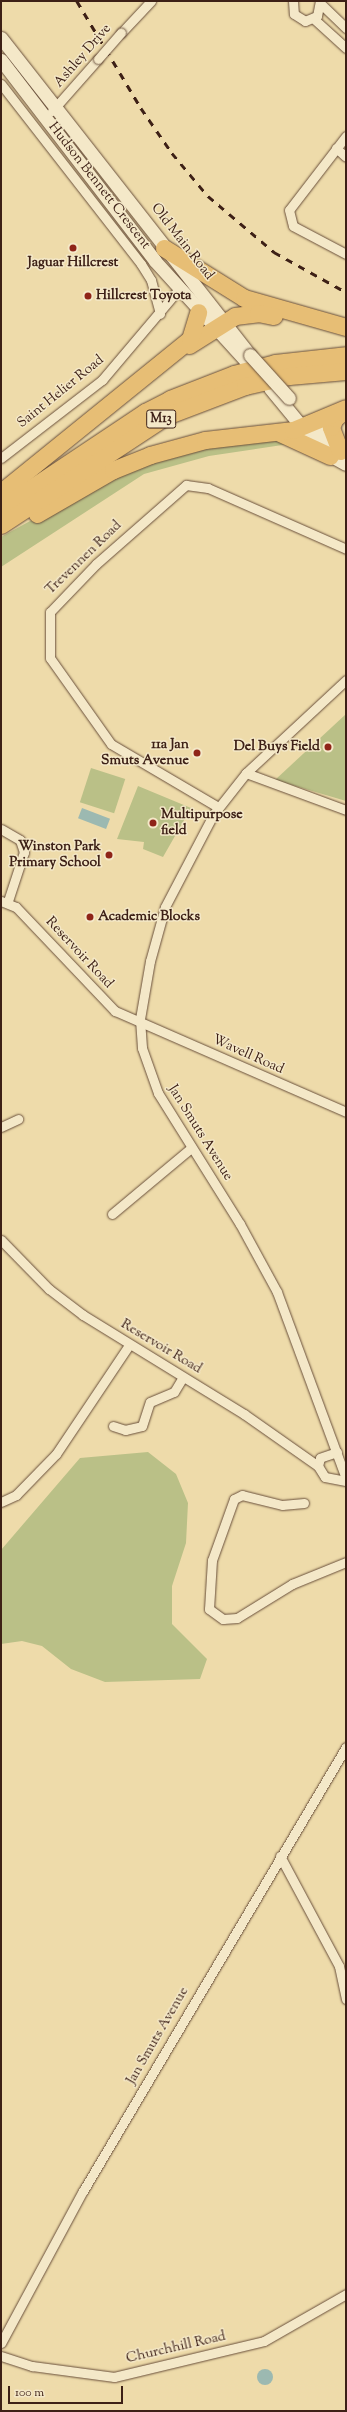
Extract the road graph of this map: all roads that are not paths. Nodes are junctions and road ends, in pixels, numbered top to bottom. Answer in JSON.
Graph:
{"nodes":[{"id":1,"x":151,"y":1,"type":"edge"},
{"id":2,"x":293,"y":1,"type":"edge"},
{"id":3,"x":320,"y":3,"type":"edge"},
{"id":4,"x":314,"y":19,"type":"junction"},
{"id":5,"x":346,"y":28,"type":"edge"},
{"id":6,"x":1,"y":38,"type":"edge"},
{"id":7,"x":346,"y":48,"type":"edge"},
{"id":8,"x":1,"y":60,"type":"edge"},
{"id":9,"x":1,"y":84,"type":"edge"},
{"id":10,"x":58,"y":106,"type":"junction"},
{"id":11,"x":46,"y":116,"type":"junction"},
{"id":12,"x":36,"y":128,"type":"junction"},
{"id":13,"x":346,"y":136,"type":"edge"},
{"id":14,"x":336,"y":148,"type":"junction"},
{"id":15,"x":346,"y":157,"type":"edge"},
{"id":16,"x":164,"y":248,"type":"junction"},
{"id":17,"x":346,"y":254,"type":"edge"},
{"id":18,"x":179,"y":289,"type":"junction"},
{"id":19,"x":198,"y":312,"type":"junction"},
{"id":20,"x":160,"y":314,"type":"junction"},
{"id":21,"x":219,"y":324,"type":"junction"},
{"id":22,"x":339,"y":326,"type":"edge"},
{"id":23,"x":346,"y":356,"type":"edge"},
{"id":24,"x":164,"y":362,"type":"junction"},
{"id":25,"x":346,"y":371,"type":"edge"},
{"id":26,"x":346,"y":409,"type":"edge"},
{"id":27,"x":308,"y":425,"type":"junction"},
{"id":28,"x":280,"y":433,"type":"junction"},
{"id":29,"x":340,"y":457,"type":"edge"},
{"id":30,"x":1,"y":458,"type":"edge"},
{"id":31,"x":1,"y":492,"type":"edge"},
{"id":32,"x":1,"y":508,"type":"edge"},
{"id":33,"x":1,"y":525,"type":"edge"},
{"id":34,"x":1,"y":536,"type":"edge"},
{"id":35,"x":346,"y":549,"type":"edge"},
{"id":36,"x":346,"y":680,"type":"edge"},
{"id":37,"x":246,"y":773,"type":"junction"},
{"id":38,"x":218,"y":807,"type":"junction"},
{"id":39,"x":346,"y":810,"type":"edge"},
{"id":40,"x":1,"y":829,"type":"edge"},
{"id":41,"x":4,"y":901,"type":"edge"},
{"id":42,"x":140,"y":1019,"type":"junction"},
{"id":43,"x":346,"y":1112,"type":"edge"},
{"id":44,"x":18,"y":1119,"type":"dead end"},
{"id":45,"x":1,"y":1127,"type":"edge"},
{"id":46,"x":191,"y":1148,"type":"junction"},
{"id":47,"x":112,"y":1214,"type":"dead end"},
{"id":48,"x":1,"y":1240,"type":"edge"},
{"id":49,"x":129,"y":1345,"type":"junction"},
{"id":50,"x":183,"y":1377,"type":"junction"},
{"id":51,"x":113,"y":1426,"type":"dead end"},
{"id":52,"x":337,"y":1452,"type":"junction"},
{"id":53,"x":318,"y":1466,"type":"junction"},
{"id":54,"x":346,"y":1480,"type":"edge"},
{"id":55,"x":1,"y":1502,"type":"edge"},
{"id":56,"x":304,"y":1503,"type":"dead end"},
{"id":57,"x":346,"y":1562,"type":"edge"},
{"id":58,"x":346,"y":1747,"type":"edge"},
{"id":59,"x":280,"y":1856,"type":"junction"},
{"id":60,"x":346,"y":1999,"type":"edge"},
{"id":61,"x":346,"y":2294,"type":"edge"},
{"id":62,"x":1,"y":2343,"type":"edge"},
{"id":63,"x":1,"y":2356,"type":"edge"}],
"edges":[{"from":1,"to":10,"type":"street","name":"Ashley Drive","bridge":true},
{"from":2,"to":4,"type":"street"},
{"from":3,"to":4,"type":"street"},
{"from":3,"to":5,"type":"street"},
{"from":4,"to":7,"type":"street"},
{"from":6,"to":10,"type":"main road","name":"Old Main Road"},
{"from":8,"to":11,"type":"main road","name":"Old Main Road"},
{"from":9,"to":12,"type":"street","name":"Hudson Bennett Crescent"},
{"from":10,"to":11,"type":"street","name":"Ashley Drive"},
{"from":10,"to":16,"type":"main road","name":"Old Main Road"},
{"from":11,"to":12,"type":"street","name":"Ashley Drive"},
{"from":11,"to":18,"type":"main road","name":"Old Main Road"},
{"from":12,"to":20,"type":"street","name":"Hudson Bennett Crescent"},
{"from":13,"to":14,"type":"street"},
{"from":14,"to":15,"type":"street"},
{"from":14,"to":17,"type":"street"},
{"from":16,"to":21,"type":"main road","name":"Old Main Road"},
{"from":16,"to":22,"type":"highway"},
{"from":18,"to":19,"type":"main road","name":"Old Main Road"},
{"from":18,"to":20,"type":"street","name":"Saint Helier Road"},
{"from":19,"to":21,"type":"main road","name":"Old Main Road"},
{"from":19,"to":24,"type":"highway"},
{"from":20,"to":30,"type":"street","name":"Saint Helier Road"},
{"from":21,"to":22,"type":"highway"},
{"from":21,"to":24,"type":"highway"},
{"from":21,"to":27,"type":"main road","name":"Old Main Road","bridge":true},
{"from":23,"to":32,"type":"highway","number":"M13"},
{"from":24,"to":31,"type":"highway"},
{"from":25,"to":33,"type":"highway","number":"M13"},
{"from":26,"to":27,"type":"highway"},
{"from":26,"to":29,"type":"highway"},
{"from":27,"to":28,"type":"highway"},
{"from":27,"to":29,"type":"street","name":"Old Main Road"},
{"from":28,"to":29,"type":"highway"},
{"from":28,"to":34,"type":"highway"},
{"from":35,"to":38,"type":"street","name":"Trevennen Road"},
{"from":36,"to":37,"type":"street","name":"Jan Smuts Avenue"},
{"from":37,"to":38,"type":"street","name":"Jan Smuts Avenue"},
{"from":37,"to":39,"type":"street"},
{"from":38,"to":42,"type":"street","name":"Jan Smuts Avenue"},
{"from":40,"to":41,"type":"street"},
{"from":41,"to":42,"type":"street","name":"Reservoir Road"},
{"from":42,"to":43,"type":"street","name":"Wavell Road"},
{"from":42,"to":46,"type":"street","name":"Jan Smuts Avenue"},
{"from":44,"to":45,"type":"street"},
{"from":46,"to":47,"type":"street"},
{"from":46,"to":52,"type":"street","name":"Jan Smuts Avenue"},
{"from":48,"to":49,"type":"street","name":"Reservoir Road"},
{"from":49,"to":50,"type":"street","name":"Reservoir Road"},
{"from":49,"to":55,"type":"street"},
{"from":50,"to":51,"type":"street"},
{"from":50,"to":53,"type":"street","name":"Reservoir Road"},
{"from":52,"to":53,"type":"street"},
{"from":52,"to":54,"type":"street","name":"Jan Smuts Avenue"},
{"from":53,"to":54,"type":"street","name":"Reservoir Road"},
{"from":56,"to":57,"type":"street"},
{"from":58,"to":59,"type":"street","name":"Jan Smuts Avenue"},
{"from":59,"to":60,"type":"street"},
{"from":59,"to":62,"type":"street","name":"Jan Smuts Avenue"},
{"from":61,"to":63,"type":"street","name":"Churchhill Road"}]}
